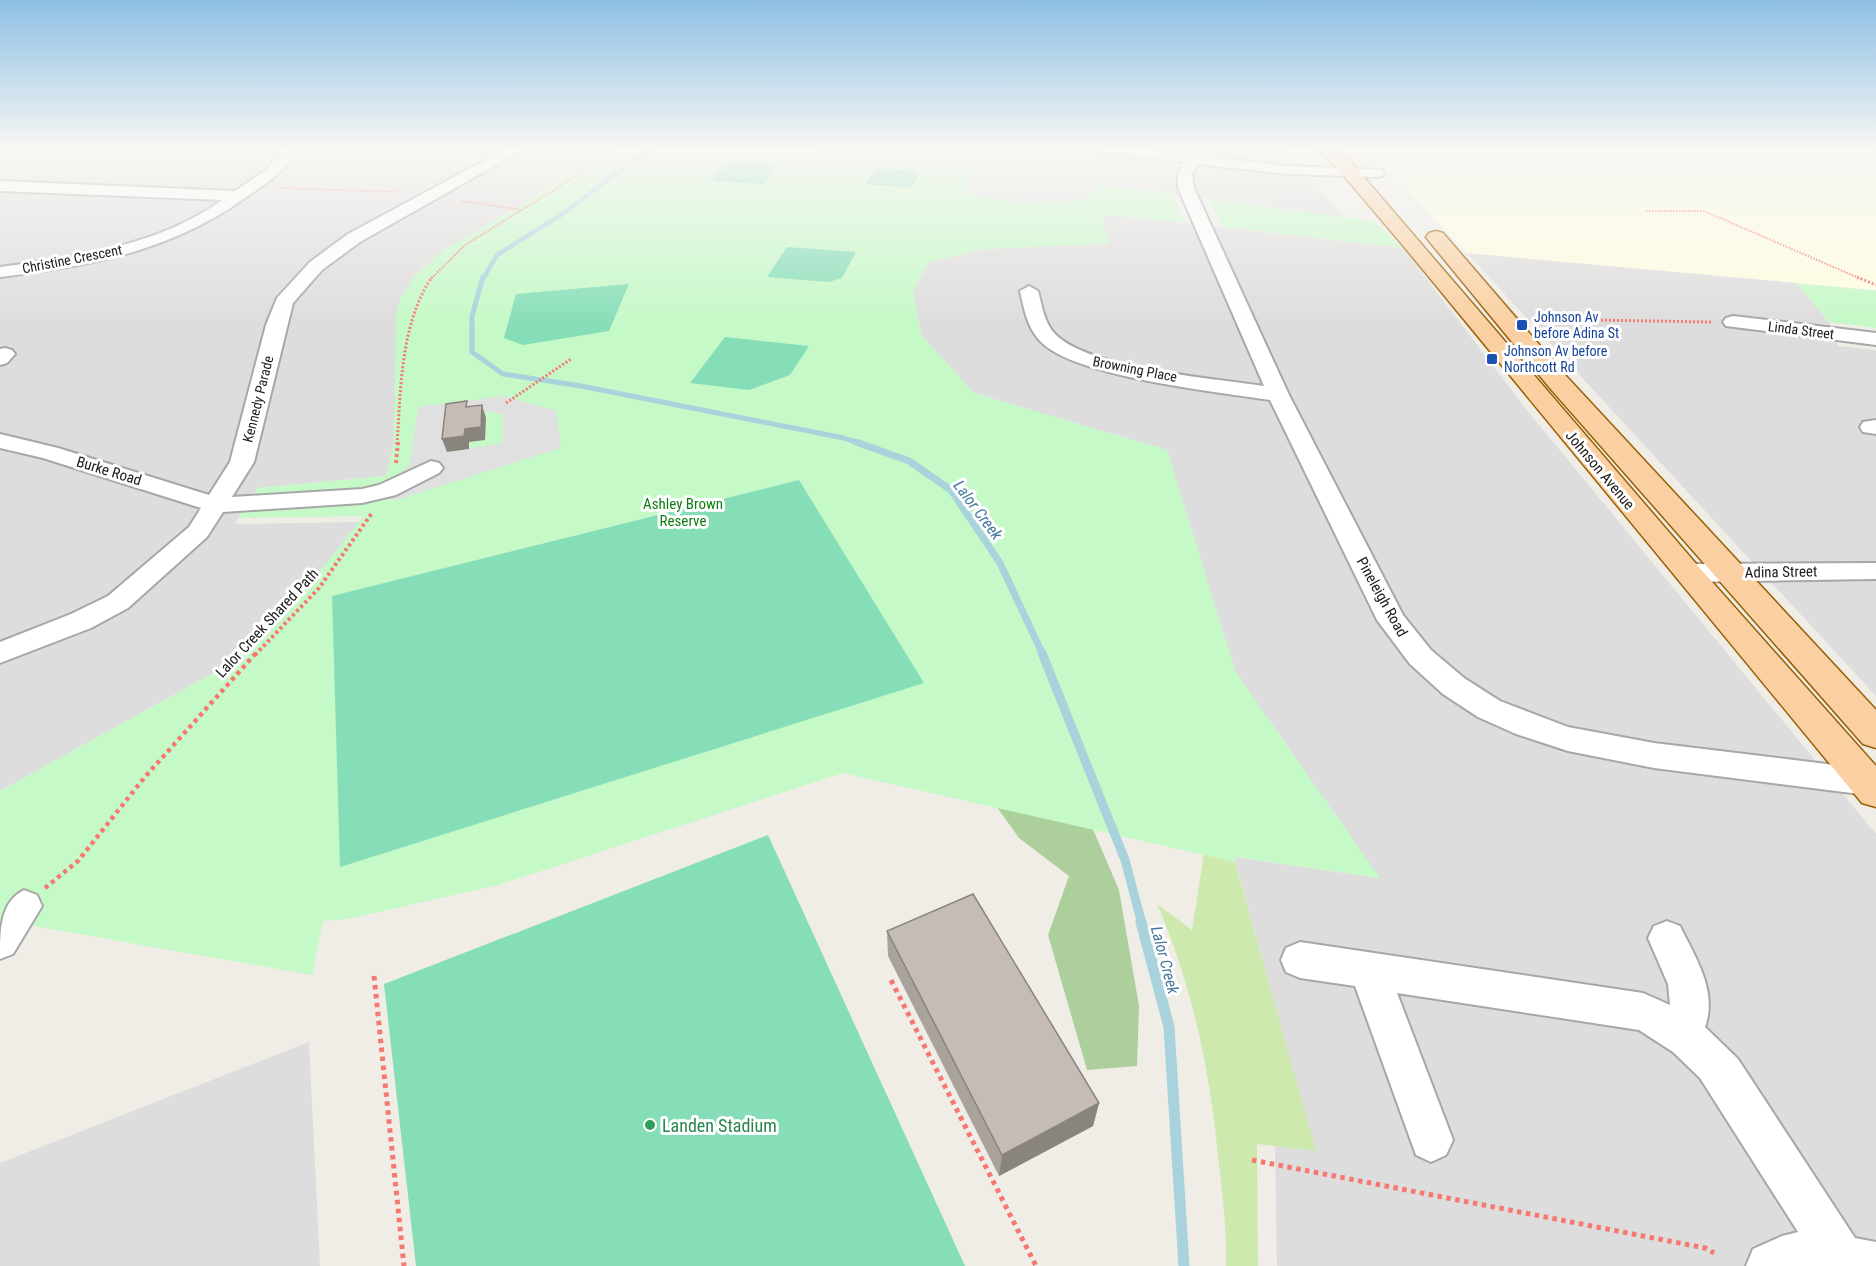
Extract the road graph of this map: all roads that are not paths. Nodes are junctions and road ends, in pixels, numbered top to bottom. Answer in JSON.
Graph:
{"nodes":[{"id":1,"x":223,"y":207,"type":"edge"},
{"id":2,"x":413,"y":207,"type":"edge"},
{"id":3,"x":1194,"y":207,"type":"edge"},
{"id":4,"x":1393,"y":207,"type":"edge"},
{"id":5,"x":1402,"y":207,"type":"edge"},
{"id":6,"x":0,"y":272,"type":"edge"},
{"id":7,"x":1029,"y":291,"type":"dead end"},
{"id":8,"x":1733,"y":322,"type":"road end"},
{"id":9,"x":1874,"y":341,"type":"edge"},
{"id":10,"x":1278,"y":395,"type":"junction"},
{"id":11,"x":0,"y":441,"type":"edge"},
{"id":12,"x":431,"y":468,"type":"dead end"},
{"id":13,"x":217,"y":505,"type":"junction"},
{"id":14,"x":1876,"y":571,"type":"edge"},
{"id":15,"x":1730,"y":572,"type":"junction"},
{"id":16,"x":1687,"y":573,"type":"junction"},
{"id":17,"x":0,"y":653,"type":"edge"},
{"id":18,"x":1876,"y":734,"type":"edge"},
{"id":19,"x":1873,"y":786,"type":"edge"},
{"id":20,"x":24,"y":906,"type":"road end"},
{"id":21,"x":1667,"y":938,"type":"dead end"},
{"id":22,"x":0,"y":942,"type":"edge"},
{"id":23,"x":1300,"y":960,"type":"dead end"},
{"id":24,"x":1370,"y":971,"type":"junction"},
{"id":25,"x":1683,"y":1033,"type":"junction"},
{"id":26,"x":1431,"y":1140,"type":"dead end"},
{"id":27,"x":1774,"y":1263,"type":"edge"},
{"id":28,"x":1859,"y":1263,"type":"edge"}],
"edges":[{"from":1,"to":6,"type":"street","name":"Christine Crescent"},
{"from":2,"to":13,"type":"street","name":"Kennedy Parade"},
{"from":3,"to":10,"type":"street","name":"Pineleigh Road"},
{"from":4,"to":16,"type":"main road","name":"Johnson Avenue"},
{"from":5,"to":15,"type":"main road","name":"Johnson Avenue"},
{"from":7,"to":10,"type":"street","name":"Browning Place"},
{"from":8,"to":9,"type":"street","name":"Linda Street"},
{"from":10,"to":19,"type":"street","name":"Pineleigh Road"},
{"from":11,"to":13,"type":"street","name":"Burke Road"},
{"from":12,"to":13,"type":"street"},
{"from":13,"to":17,"type":"street","name":"Kennedy Parade"},
{"from":14,"to":15,"type":"street","name":"Adina Street"},
{"from":15,"to":16,"type":"street","name":"Adina Street"},
{"from":15,"to":18,"type":"main road","name":"Johnson Avenue"},
{"from":16,"to":19,"type":"main road","name":"Johnson Avenue"},
{"from":20,"to":22,"type":"street"},
{"from":21,"to":25,"type":"street"},
{"from":23,"to":24,"type":"street"},
{"from":24,"to":25,"type":"street"},
{"from":24,"to":26,"type":"street"},
{"from":25,"to":28,"type":"street"},
{"from":27,"to":28,"type":"street"}]}
